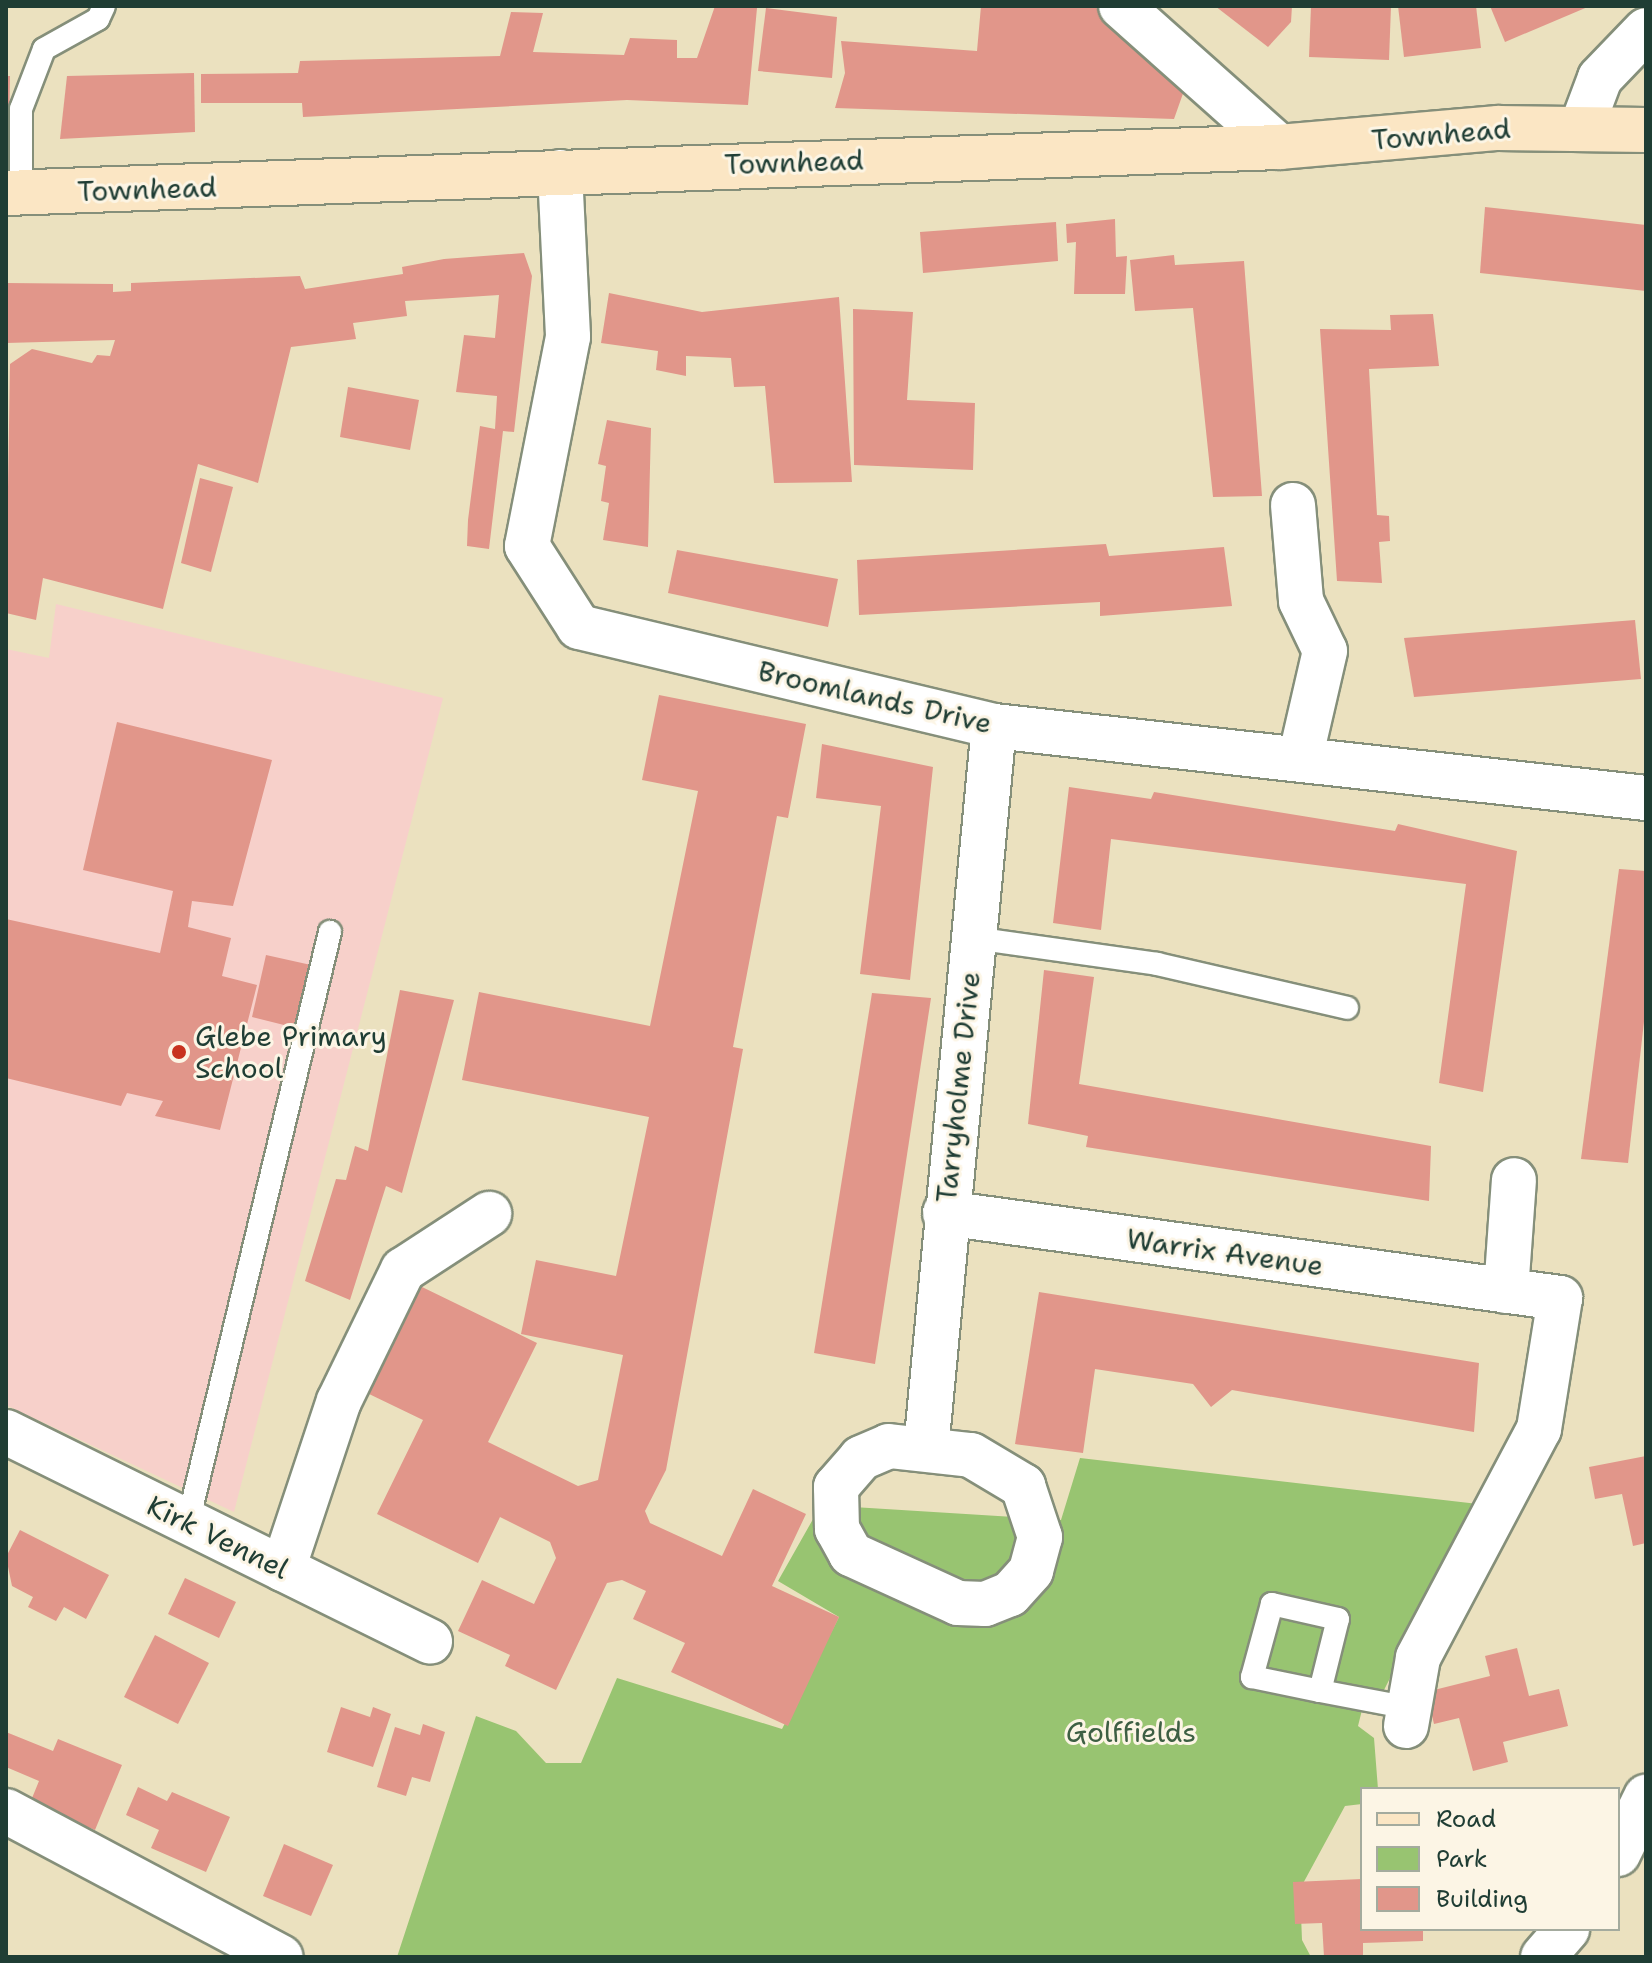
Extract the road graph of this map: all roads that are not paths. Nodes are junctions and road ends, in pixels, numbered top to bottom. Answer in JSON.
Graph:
{"nodes":[{"id":1,"x":104,"y":6,"type":"edge"},
{"id":2,"x":1121,"y":6,"type":"edge"},
{"id":3,"x":1646,"y":30,"type":"edge"},
{"id":4,"x":1582,"y":126,"type":"junction"},
{"id":5,"x":1646,"y":130,"type":"edge"},
{"id":6,"x":1279,"y":147,"type":"junction"},
{"id":7,"x":560,"y":172,"type":"junction"},
{"id":8,"x":14,"y":193,"type":"edge"},
{"id":9,"x":1293,"y":505,"type":"dead end"},
{"id":10,"x":994,"y":726,"type":"junction"},
{"id":11,"x":1300,"y":759,"type":"junction"},
{"id":12,"x":1646,"y":798,"type":"edge"},
{"id":13,"x":330,"y":932,"type":"dead end"},
{"id":14,"x":973,"y":938,"type":"junction"},
{"id":15,"x":1347,"y":1008,"type":"dead end"},
{"id":16,"x":1514,"y":1180,"type":"dead end"},
{"id":17,"x":945,"y":1213,"type":"junction"},
{"id":18,"x":489,"y":1214,"type":"dead end"},
{"id":19,"x":1506,"y":1291,"type":"junction"},
{"id":20,"x":6,"y":1432,"type":"edge"},
{"id":21,"x":926,"y":1449,"type":"junction"},
{"id":22,"x":188,"y":1522,"type":"junction"},
{"id":23,"x":283,"y":1569,"type":"junction"},
{"id":24,"x":430,"y":1642,"type":"dead end"},
{"id":25,"x":1320,"y":1691,"type":"junction"},
{"id":26,"x":1408,"y":1717,"type":"joint"},
{"id":27,"x":1646,"y":1797,"type":"edge"},
{"id":28,"x":6,"y":1811,"type":"edge"},
{"id":29,"x":1620,"y":1850,"type":"edge"},
{"id":30,"x":1565,"y":1931,"type":"edge"},
{"id":31,"x":281,"y":1957,"type":"edge"},
{"id":32,"x":1543,"y":1957,"type":"edge"}],
"edges":[{"from":1,"to":8,"type":"lane"},
{"from":2,"to":6,"type":"street"},
{"from":3,"to":4,"type":"street"},
{"from":4,"to":5,"type":"main road","name":"Townhead"},
{"from":4,"to":6,"type":"main road","name":"Townhead"},
{"from":6,"to":7,"type":"main road","name":"Townhead"},
{"from":7,"to":8,"type":"main road","name":"Townhead"},
{"from":7,"to":10,"type":"street","name":"Broomlands Drive"},
{"from":9,"to":11,"type":"street"},
{"from":10,"to":11,"type":"street","name":"Broomlands Drive"},
{"from":10,"to":14,"type":"street","name":"Tarryholme Drive"},
{"from":11,"to":12,"type":"street","name":"Broomlands Drive"},
{"from":13,"to":22,"type":"lane"},
{"from":14,"to":15,"type":"lane"},
{"from":14,"to":17,"type":"street","name":"Tarryholme Drive"},
{"from":16,"to":19,"type":"street"},
{"from":17,"to":19,"type":"street","name":"Warrix Avenue"},
{"from":17,"to":21,"type":"street","name":"Tarryholme Drive"},
{"from":18,"to":23,"type":"street"},
{"from":19,"to":26,"type":"street","name":"Warrix Avenue"},
{"from":20,"to":22,"type":"street","name":"Kirk Vennel"},
{"from":21,"to":21,"type":"street"},
{"from":22,"to":23,"type":"street","name":"Kirk Vennel"},
{"from":23,"to":24,"type":"street","name":"Kirk Vennel"},
{"from":25,"to":25,"type":"lane"},
{"from":25,"to":26,"type":"lane"},
{"from":27,"to":29,"type":"street"},
{"from":28,"to":31,"type":"street"},
{"from":30,"to":32,"type":"street"}]}
